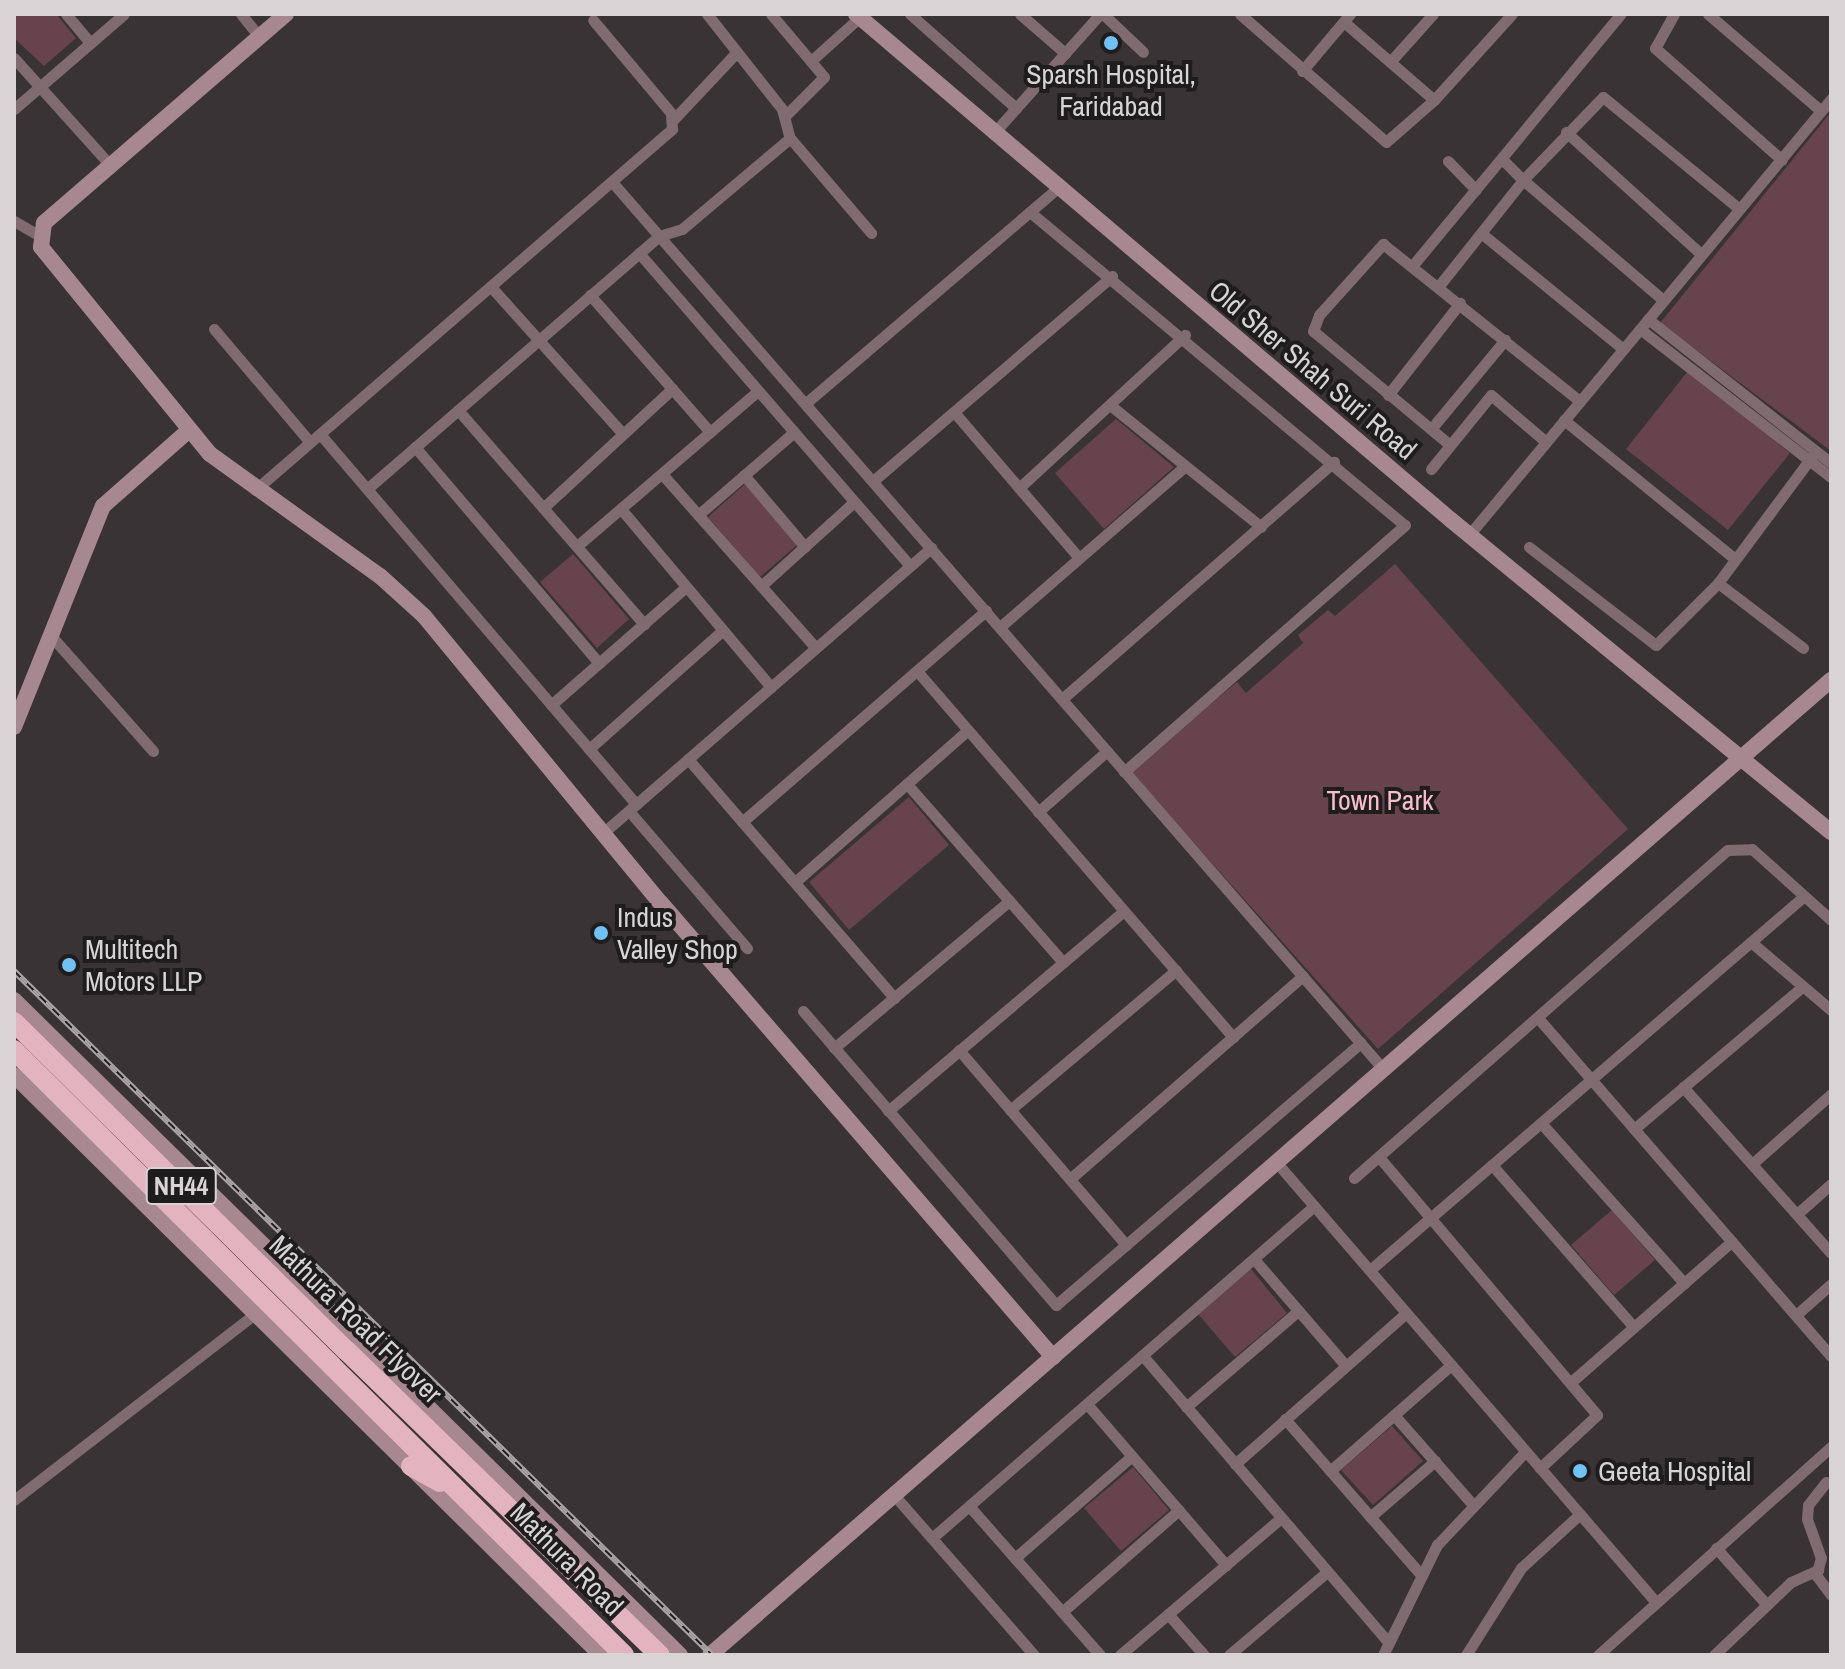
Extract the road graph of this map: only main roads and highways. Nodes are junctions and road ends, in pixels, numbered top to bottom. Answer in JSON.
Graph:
{"nodes":[{"id":1,"x":14,"y":1022,"type":"edge"},
{"id":2,"x":14,"y":1051,"type":"edge"},
{"id":3,"x":411,"y":1466,"type":"road end"},
{"id":4,"x":470,"y":1502,"type":"junction"},
{"id":5,"x":624,"y":1655,"type":"edge"},
{"id":6,"x":660,"y":1655,"type":"edge"}],
"edges":[{"from":1,"to":6,"type":"highway","name":"Mathura Road Flyover","number":"NH44","bridge":true},
{"from":2,"to":4,"type":"highway","name":"Mathura Road Flyover","number":"NH44","bridge":true},
{"from":3,"to":4,"type":"highway"},
{"from":4,"to":5,"type":"highway","name":"Mathura Road","number":"NH44"}]}
